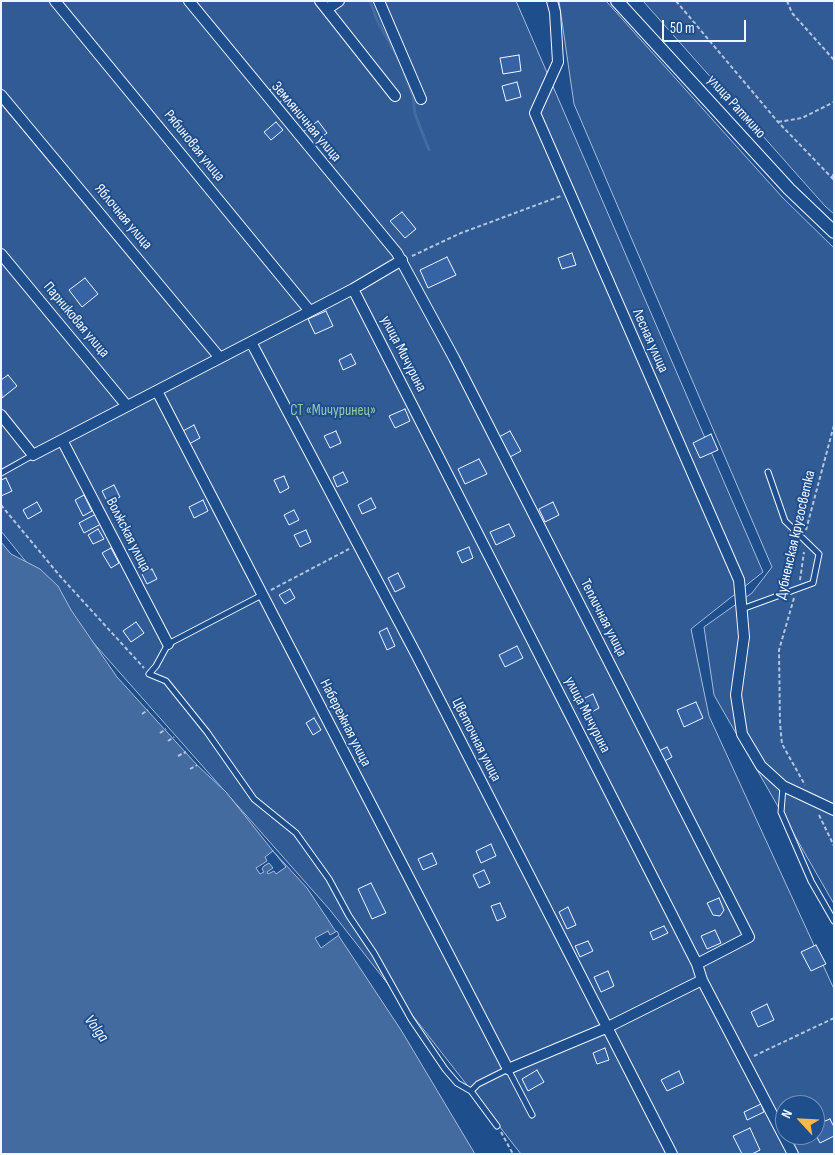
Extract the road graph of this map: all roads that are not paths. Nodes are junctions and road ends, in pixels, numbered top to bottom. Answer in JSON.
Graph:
{"nodes":[{"id":1,"x":55,"y":1,"type":"edge"},
{"id":2,"x":189,"y":1,"type":"edge"},
{"id":3,"x":338,"y":1,"type":"edge"},
{"id":4,"x":379,"y":1,"type":"edge"},
{"id":5,"x":552,"y":1,"type":"edge"},
{"id":6,"x":617,"y":1,"type":"edge"},
{"id":7,"x":324,"y":5,"type":"edge"},
{"id":8,"x":1,"y":95,"type":"edge"},
{"id":9,"x":395,"y":96,"type":"dead end"},
{"id":10,"x":421,"y":99,"type":"dead end"},
{"id":11,"x":834,"y":232,"type":"edge"},
{"id":12,"x":1,"y":254,"type":"edge"},
{"id":13,"x":402,"y":260,"type":"junction"},
{"id":14,"x":353,"y":289,"type":"junction"},
{"id":15,"x":309,"y":310,"type":"junction"},
{"id":16,"x":251,"y":342,"type":"junction"},
{"id":17,"x":220,"y":358,"type":"junction"},
{"id":18,"x":157,"y":391,"type":"junction"},
{"id":19,"x":127,"y":406,"type":"junction"},
{"id":20,"x":1,"y":415,"type":"edge"},
{"id":21,"x":62,"y":440,"type":"junction"},
{"id":22,"x":33,"y":455,"type":"junction"},
{"id":23,"x":768,"y":472,"type":"dead end"},
{"id":24,"x":1,"y":473,"type":"edge"},
{"id":25,"x":262,"y":595,"type":"junction"},
{"id":26,"x":741,"y":609,"type":"junction"},
{"id":27,"x":168,"y":644,"type":"junction"},
{"id":28,"x":783,"y":786,"type":"junction"},
{"id":29,"x":834,"y":810,"type":"edge"},
{"id":30,"x":834,"y":921,"type":"edge"},
{"id":31,"x":697,"y":964,"type":"junction"},
{"id":32,"x":702,"y":980,"type":"junction"},
{"id":33,"x":606,"y":1028,"type":"junction"},
{"id":34,"x":508,"y":1069,"type":"junction"},
{"id":35,"x":471,"y":1091,"type":"junction"},
{"id":36,"x":532,"y":1114,"type":"dead end"},
{"id":37,"x":497,"y":1126,"type":"road end"},
{"id":38,"x":672,"y":1154,"type":"edge"},
{"id":39,"x":793,"y":1154,"type":"edge"}],
"edges":[{"from":1,"to":15,"type":"street","name":"Рябиновая улица"},
{"from":2,"to":13,"type":"street","name":"Земляничная улица"},
{"from":3,"to":7,"type":"street"},
{"from":4,"to":10,"type":"street"},
{"from":5,"to":26,"type":"street","name":"Лесная улица"},
{"from":6,"to":11,"type":"street","name":"улица Ратмино"},
{"from":7,"to":9,"type":"street"},
{"from":8,"to":17,"type":"street","name":"Яблочная улица"},
{"from":12,"to":19,"type":"street","name":"Парниковая улица"},
{"from":13,"to":14,"type":"street"},
{"from":13,"to":31,"type":"street","name":"Тепличная улица"},
{"from":14,"to":15,"type":"street"},
{"from":14,"to":31,"type":"street","name":"улица Мичурина"},
{"from":15,"to":16,"type":"street"},
{"from":16,"to":17,"type":"street"},
{"from":16,"to":33,"type":"street","name":"Цветочная улица"},
{"from":17,"to":18,"type":"street"},
{"from":18,"to":19,"type":"street"},
{"from":18,"to":25,"type":"street","name":"Набережная улица"},
{"from":19,"to":21,"type":"street"},
{"from":20,"to":22,"type":"street"},
{"from":21,"to":22,"type":"street"},
{"from":21,"to":27,"type":"street","name":"Волжская улица"},
{"from":22,"to":24,"type":"lane"},
{"from":23,"to":26,"type":"lane"},
{"from":25,"to":27,"type":"lane"},
{"from":25,"to":34,"type":"street","name":"Набережная улица"},
{"from":26,"to":28,"type":"street","name":"Лесная улица"},
{"from":27,"to":35,"type":"lane"},
{"from":28,"to":29,"type":"street","name":"Лесная улица"},
{"from":28,"to":30,"type":"lane"},
{"from":31,"to":32,"type":"street","name":"улица Мичурина"},
{"from":32,"to":33,"type":"street"},
{"from":32,"to":39,"type":"street","name":"улица Мичурина"},
{"from":33,"to":34,"type":"street"},
{"from":33,"to":38,"type":"street","name":"Цветочная улица"},
{"from":34,"to":35,"type":"lane"},
{"from":34,"to":36,"type":"lane"},
{"from":35,"to":37,"type":"lane"}]}
